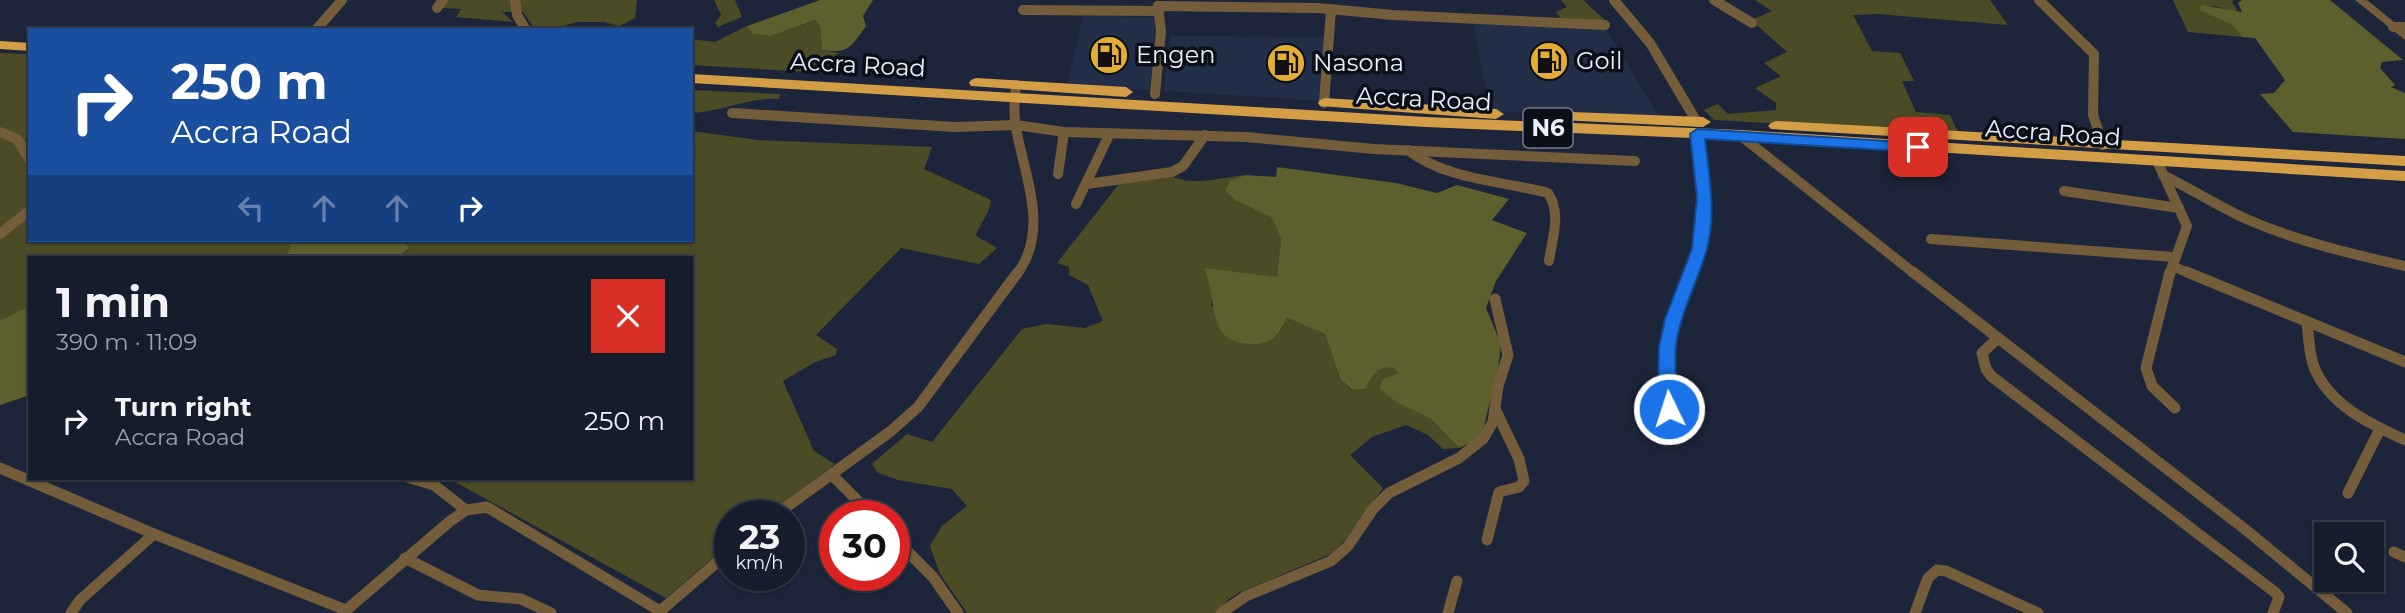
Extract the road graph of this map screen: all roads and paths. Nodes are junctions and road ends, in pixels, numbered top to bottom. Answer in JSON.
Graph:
{"nodes":[{"id":1,"x":342,"y":0,"type":"edge"},
{"id":2,"x":515,"y":0,"type":"edge"},
{"id":3,"x":1614,"y":0,"type":"edge"},
{"id":4,"x":1714,"y":0,"type":"edge"},
{"id":5,"x":2039,"y":0,"type":"edge"},
{"id":6,"x":2360,"y":0,"type":"edge"},
{"id":7,"x":1319,"y":4,"type":"edge"},
{"id":8,"x":1157,"y":6,"type":"edge"},
{"id":9,"x":1023,"y":10,"type":"dead end"},
{"id":10,"x":1331,"y":10,"type":"junction"},
{"id":11,"x":1752,"y":23,"type":"dead end"},
{"id":12,"x":1605,"y":24,"type":"dead end"},
{"id":13,"x":2399,"y":27,"type":"edge"},
{"id":14,"x":318,"y":28,"type":"edge"},
{"id":15,"x":525,"y":28,"type":"edge"},
{"id":16,"x":0,"y":34,"type":"edge"},
{"id":17,"x":28,"y":36,"type":"edge"},
{"id":18,"x":2405,"y":37,"type":"edge"},
{"id":19,"x":0,"y":45,"type":"edge"},
{"id":20,"x":28,"y":47,"type":"edge"},
{"id":21,"x":693,"y":68,"type":"edge"},
{"id":22,"x":693,"y":78,"type":"edge"},
{"id":23,"x":1015,"y":91,"type":"junction"},
{"id":24,"x":1155,"y":93,"type":"junction"},
{"id":25,"x":1324,"y":103,"type":"junction"},
{"id":26,"x":732,"y":113,"type":"dead end"},
{"id":27,"x":1016,"y":125,"type":"junction"},
{"id":28,"x":1697,"y":128,"type":"junction"},
{"id":29,"x":0,"y":132,"type":"edge"},
{"id":30,"x":1064,"y":132,"type":"junction"},
{"id":31,"x":1110,"y":133,"type":"junction"},
{"id":32,"x":1205,"y":135,"type":"junction"},
{"id":33,"x":1740,"y":135,"type":"junction"},
{"id":34,"x":2104,"y":145,"type":"junction"},
{"id":35,"x":1408,"y":150,"type":"junction"},
{"id":36,"x":28,"y":157,"type":"edge"},
{"id":37,"x":1635,"y":161,"type":"dead end"},
{"id":38,"x":2405,"y":162,"type":"edge"},
{"id":39,"x":2330,"y":165,"type":"junction"},
{"id":40,"x":2160,"y":169,"type":"junction"},
{"id":41,"x":1058,"y":174,"type":"dead end"},
{"id":42,"x":2405,"y":176,"type":"edge"},
{"id":43,"x":1087,"y":184,"type":"junction"},
{"id":44,"x":2064,"y":191,"type":"dead end"},
{"id":45,"x":1076,"y":204,"type":"dead end"},
{"id":46,"x":2179,"y":208,"type":"junction"},
{"id":47,"x":28,"y":212,"type":"edge"},
{"id":48,"x":0,"y":234,"type":"edge"},
{"id":49,"x":1931,"y":239,"type":"dead end"},
{"id":50,"x":1549,"y":261,"type":"dead end"},
{"id":51,"x":2173,"y":261,"type":"junction"},
{"id":52,"x":2405,"y":265,"type":"edge"},
{"id":53,"x":1495,"y":299,"type":"dead end"},
{"id":54,"x":2307,"y":324,"type":"junction"},
{"id":55,"x":1997,"y":339,"type":"junction"},
{"id":56,"x":2405,"y":362,"type":"edge"},
{"id":57,"x":2175,"y":408,"type":"dead end"},
{"id":58,"x":1496,"y":411,"type":"junction"},
{"id":59,"x":2380,"y":429,"type":"junction"},
{"id":60,"x":1681,"y":436,"type":"dead end"},
{"id":61,"x":2405,"y":440,"type":"edge"},
{"id":62,"x":0,"y":468,"type":"edge"},
{"id":63,"x":832,"y":475,"type":"junction"},
{"id":64,"x":417,"y":480,"type":"edge"},
{"id":65,"x":2348,"y":493,"type":"dead end"},
{"id":66,"x":797,"y":500,"type":"edge"},
{"id":67,"x":857,"y":500,"type":"edge"},
{"id":68,"x":467,"y":510,"type":"junction"},
{"id":69,"x":154,"y":534,"type":"junction"},
{"id":70,"x":1487,"y":540,"type":"dead end"},
{"id":71,"x":910,"y":554,"type":"edge"},
{"id":72,"x":405,"y":558,"type":"junction"},
{"id":73,"x":714,"y":565,"type":"edge"},
{"id":74,"x":1457,"y":581,"type":"dead end"},
{"id":75,"x":345,"y":611,"type":"edge"},
{"id":76,"x":659,"y":612,"type":"edge"},
{"id":77,"x":71,"y":613,"type":"edge"},
{"id":78,"x":551,"y":613,"type":"edge"},
{"id":79,"x":958,"y":613,"type":"edge"},
{"id":80,"x":1221,"y":613,"type":"edge"},
{"id":81,"x":1448,"y":613,"type":"edge"},
{"id":82,"x":1915,"y":613,"type":"edge"},
{"id":83,"x":2038,"y":613,"type":"edge"},
{"id":84,"x":2273,"y":613,"type":"edge"},
{"id":85,"x":2347,"y":613,"type":"edge"}],
"edges":[{"from":1,"to":14,"type":"street"},
{"from":2,"to":15,"type":"street"},
{"from":3,"to":28,"type":"street"},
{"from":4,"to":11,"type":"street"},
{"from":5,"to":34,"type":"street"},
{"from":6,"to":13,"type":"street"},
{"from":7,"to":8,"type":"street"},
{"from":7,"to":10,"type":"street"},
{"from":8,"to":9,"type":"street"},
{"from":8,"to":24,"type":"street"},
{"from":10,"to":12,"type":"street"},
{"from":10,"to":25,"type":"street"},
{"from":13,"to":18,"type":"street"},
{"from":16,"to":17,"type":"highway"},
{"from":19,"to":20,"type":"highway"},
{"from":21,"to":23,"type":"highway","name":"Accra Road","number":"N6"},
{"from":22,"to":23,"type":"highway","name":"Accra Road","number":"N6"},
{"from":23,"to":24,"type":"highway","name":"Accra Road","number":"N6"},
{"from":23,"to":27,"type":"street"},
{"from":23,"to":28,"type":"highway","name":"Accra Road","number":"N6"},
{"from":24,"to":25,"type":"highway","name":"Accra Road","number":"N6"},
{"from":25,"to":28,"type":"highway","name":"Accra Road","number":"N6"},
{"from":26,"to":27,"type":"street"},
{"from":27,"to":30,"type":"street"},
{"from":27,"to":63,"type":"street"},
{"from":28,"to":33,"type":"highway","name":"Accra Road","number":"N6"},
{"from":28,"to":34,"type":"highway","name":"Accra Road","number":"N6"},
{"from":28,"to":60,"type":"street"},
{"from":29,"to":36,"type":"street"},
{"from":30,"to":31,"type":"street"},
{"from":30,"to":41,"type":"street"},
{"from":31,"to":32,"type":"street"},
{"from":31,"to":43,"type":"street"},
{"from":32,"to":35,"type":"street"},
{"from":32,"to":43,"type":"street"},
{"from":33,"to":40,"type":"highway","name":"Accra Road","number":"N6"},
{"from":33,"to":55,"type":"street"},
{"from":34,"to":39,"type":"highway","name":"Accra Road","number":"N6"},
{"from":35,"to":37,"type":"street"},
{"from":35,"to":50,"type":"street"},
{"from":38,"to":39,"type":"highway","name":"Accra Road","number":"N6"},
{"from":39,"to":40,"type":"highway","name":"Accra Road","number":"N6"},
{"from":39,"to":42,"type":"highway","name":"Accra Road","number":"N6"},
{"from":40,"to":46,"type":"street"},
{"from":40,"to":52,"type":"street"},
{"from":43,"to":45,"type":"street"},
{"from":44,"to":46,"type":"street"},
{"from":46,"to":51,"type":"street"},
{"from":47,"to":48,"type":"street"},
{"from":49,"to":51,"type":"street"},
{"from":51,"to":54,"type":"street"},
{"from":51,"to":57,"type":"street"},
{"from":53,"to":58,"type":"street"},
{"from":54,"to":56,"type":"street"},
{"from":54,"to":59,"type":"street"},
{"from":55,"to":84,"type":"street"},
{"from":55,"to":85,"type":"street"},
{"from":58,"to":70,"type":"street"},
{"from":58,"to":80,"type":"street"},
{"from":59,"to":61,"type":"street"},
{"from":59,"to":65,"type":"street"},
{"from":62,"to":69,"type":"street"},
{"from":63,"to":66,"type":"street"},
{"from":63,"to":67,"type":"street"},
{"from":64,"to":68,"type":"street"},
{"from":68,"to":72,"type":"street"},
{"from":68,"to":76,"type":"street"},
{"from":69,"to":75,"type":"street"},
{"from":69,"to":77,"type":"street"},
{"from":71,"to":79,"type":"street"},
{"from":72,"to":75,"type":"street"},
{"from":72,"to":78,"type":"street"},
{"from":73,"to":76,"type":"street"},
{"from":74,"to":81,"type":"street"},
{"from":82,"to":83,"type":"street"}]}
